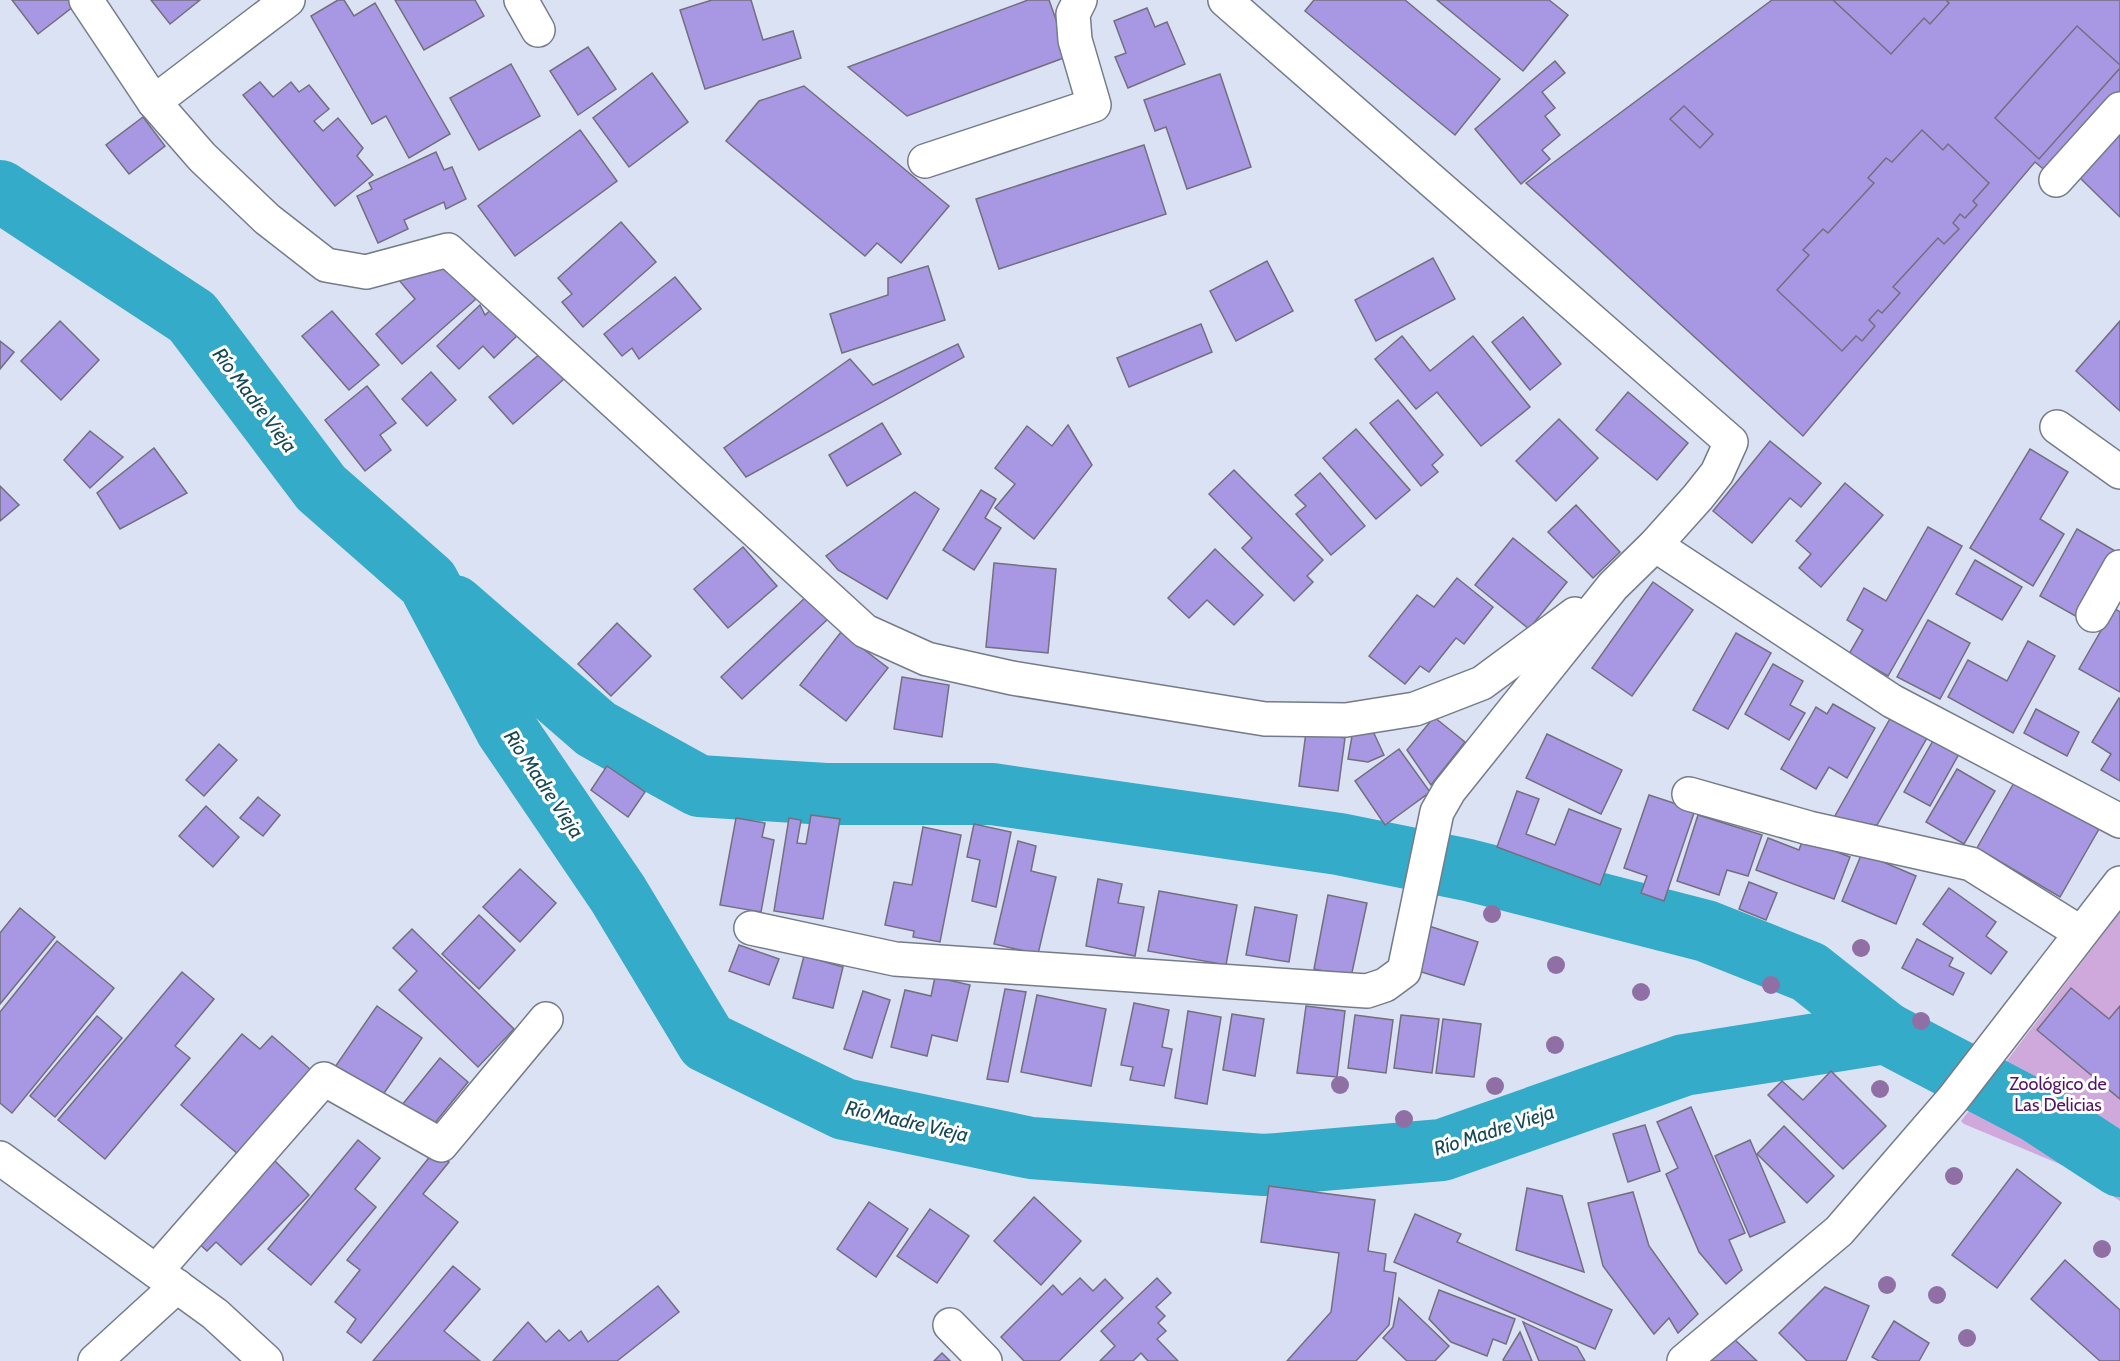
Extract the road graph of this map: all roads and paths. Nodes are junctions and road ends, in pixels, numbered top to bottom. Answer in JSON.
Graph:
{"nodes":[{"id":1,"x":86,"y":0,"type":"edge"},
{"id":2,"x":288,"y":0,"type":"edge"},
{"id":3,"x":521,"y":0,"type":"edge"},
{"id":4,"x":1080,"y":0,"type":"edge"},
{"id":5,"x":1225,"y":0,"type":"edge"},
{"id":6,"x":538,"y":30,"type":"dead end"},
{"id":7,"x":154,"y":102,"type":"junction"},
{"id":8,"x":2120,"y":109,"type":"edge"},
{"id":9,"x":925,"y":161,"type":"dead end"},
{"id":10,"x":2056,"y":180,"type":"dead end"},
{"id":11,"x":2057,"y":427,"type":"dead end"},
{"id":12,"x":2120,"y":472,"type":"edge"},
{"id":13,"x":1655,"y":545,"type":"junction"},
{"id":14,"x":2117,"y":581,"type":"edge"},
{"id":15,"x":1612,"y":586,"type":"junction"},
{"id":16,"x":2093,"y":615,"type":"dead end"},
{"id":17,"x":1689,"y":794,"type":"dead end"},
{"id":18,"x":2120,"y":821,"type":"edge"},
{"id":19,"x":2120,"y":884,"type":"edge"},
{"id":20,"x":752,"y":928,"type":"dead end"},
{"id":21,"x":2081,"y":933,"type":"junction"},
{"id":22,"x":546,"y":1019,"type":"dead end"},
{"id":23,"x":0,"y":1158,"type":"edge"},
{"id":24,"x":166,"y":1278,"type":"junction"},
{"id":25,"x":950,"y":1325,"type":"dead end"},
{"id":26,"x":95,"y":1361,"type":"edge"},
{"id":27,"x":266,"y":1361,"type":"edge"},
{"id":28,"x":985,"y":1361,"type":"edge"},
{"id":29,"x":1684,"y":1361,"type":"edge"}],
"edges":[{"from":1,"to":7,"type":"street"},
{"from":2,"to":7,"type":"street"},
{"from":3,"to":6,"type":"street"},
{"from":4,"to":9,"type":"street"},
{"from":5,"to":13,"type":"street"},
{"from":7,"to":15,"type":"street"},
{"from":8,"to":10,"type":"street"},
{"from":11,"to":12,"type":"street"},
{"from":13,"to":15,"type":"street"},
{"from":13,"to":18,"type":"street"},
{"from":14,"to":16,"type":"street"},
{"from":15,"to":20,"type":"street"},
{"from":17,"to":21,"type":"street"},
{"from":19,"to":21,"type":"street"},
{"from":21,"to":29,"type":"street"},
{"from":22,"to":24,"type":"street"},
{"from":23,"to":24,"type":"street"},
{"from":24,"to":26,"type":"street"},
{"from":24,"to":27,"type":"street"},
{"from":25,"to":28,"type":"street"}]}
